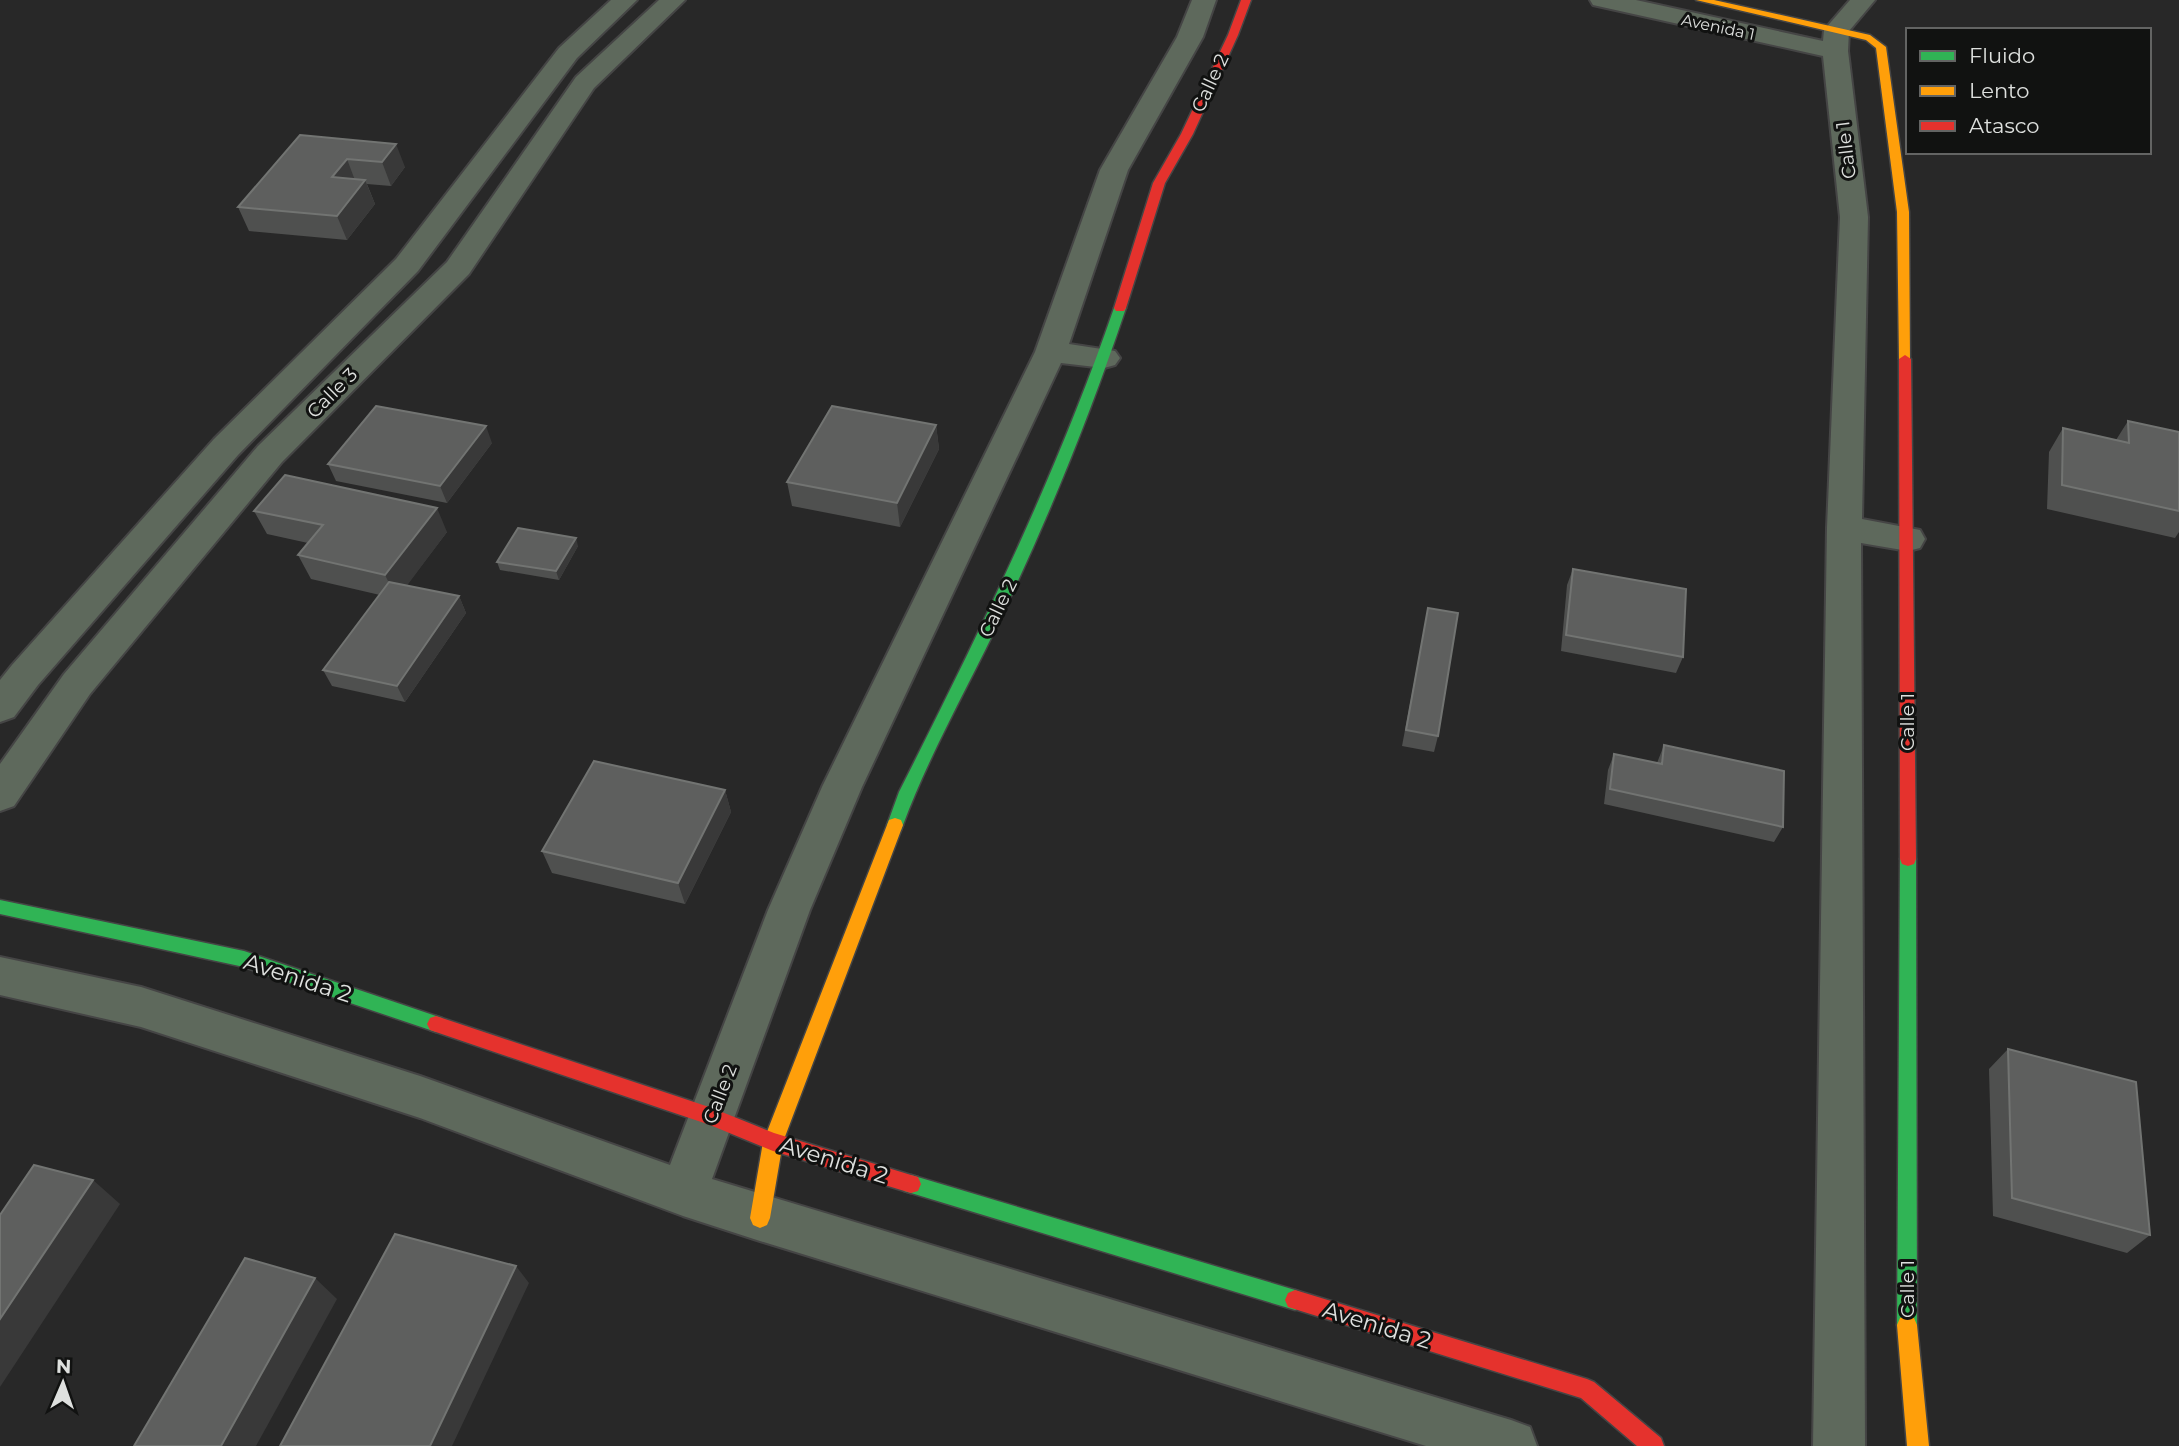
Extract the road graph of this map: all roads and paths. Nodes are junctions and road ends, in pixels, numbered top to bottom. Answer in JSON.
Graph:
{"nodes":[{"id":1,"x":625,"y":0,"type":"edge"},
{"id":2,"x":673,"y":0,"type":"edge"},
{"id":3,"x":1204,"y":0,"type":"edge"},
{"id":4,"x":1246,"y":0,"type":"edge"},
{"id":5,"x":1602,"y":0,"type":"edge"},
{"id":6,"x":1701,"y":0,"type":"edge"},
{"id":7,"x":1863,"y":0,"type":"edge"},
{"id":8,"x":1836,"y":40,"type":"junction"},
{"id":9,"x":462,"y":193,"type":"junction"},
{"id":10,"x":506,"y":196,"type":"junction"},
{"id":11,"x":1051,"y":352,"type":"junction"},
{"id":12,"x":1104,"y":358,"type":"junction"},
{"id":13,"x":1843,"y":528,"type":"junction"},
{"id":14,"x":1908,"y":539,"type":"junction"},
{"id":15,"x":0,"y":707,"type":"edge"},
{"id":16,"x":0,"y":795,"type":"edge"},
{"id":17,"x":0,"y":907,"type":"edge"},
{"id":18,"x":0,"y":976,"type":"edge"},
{"id":19,"x":712,"y":1117,"type":"junction"},
{"id":20,"x":773,"y":1142,"type":"junction"},
{"id":21,"x":683,"y":1194,"type":"junction"},
{"id":22,"x":760,"y":1219,"type":"junction"},
{"id":23,"x":1511,"y":1446,"type":"edge"},
{"id":24,"x":1653,"y":1446,"type":"edge"},
{"id":25,"x":1839,"y":1446,"type":"edge"},
{"id":26,"x":1918,"y":1446,"type":"edge"}],
"edges":[{"from":1,"to":9,"type":"street","name":"Calle 3"},
{"from":2,"to":10,"type":"street","name":"Calle 3"},
{"from":3,"to":11,"type":"street","name":"Calle 2"},
{"from":4,"to":12,"type":"street","name":"Calle 2"},
{"from":5,"to":8,"type":"street","name":"Avenida 1"},
{"from":6,"to":8,"type":"street","name":"Avenida 1"},
{"from":7,"to":8,"type":"street"},
{"from":8,"to":13,"type":"street","name":"Calle 1"},
{"from":8,"to":14,"type":"street","name":"Calle 1"},
{"from":9,"to":10,"type":"street"},
{"from":9,"to":15,"type":"street","name":"Calle 3"},
{"from":10,"to":16,"type":"street","name":"Calle 3"},
{"from":11,"to":12,"type":"street"},
{"from":11,"to":19,"type":"street","name":"Calle 2"},
{"from":12,"to":20,"type":"street","name":"Calle 2"},
{"from":13,"to":14,"type":"street"},
{"from":13,"to":25,"type":"street","name":"Calle 1"},
{"from":14,"to":26,"type":"street","name":"Calle 1"},
{"from":17,"to":19,"type":"street","name":"Avenida 2"},
{"from":18,"to":21,"type":"street"},
{"from":19,"to":20,"type":"street","name":"Avenida 2"},
{"from":19,"to":21,"type":"street","name":"Calle 2"},
{"from":20,"to":22,"type":"street","name":"Calle 2"},
{"from":20,"to":24,"type":"street","name":"Avenida 2"},
{"from":21,"to":22,"type":"street"},
{"from":22,"to":23,"type":"street"}]}
